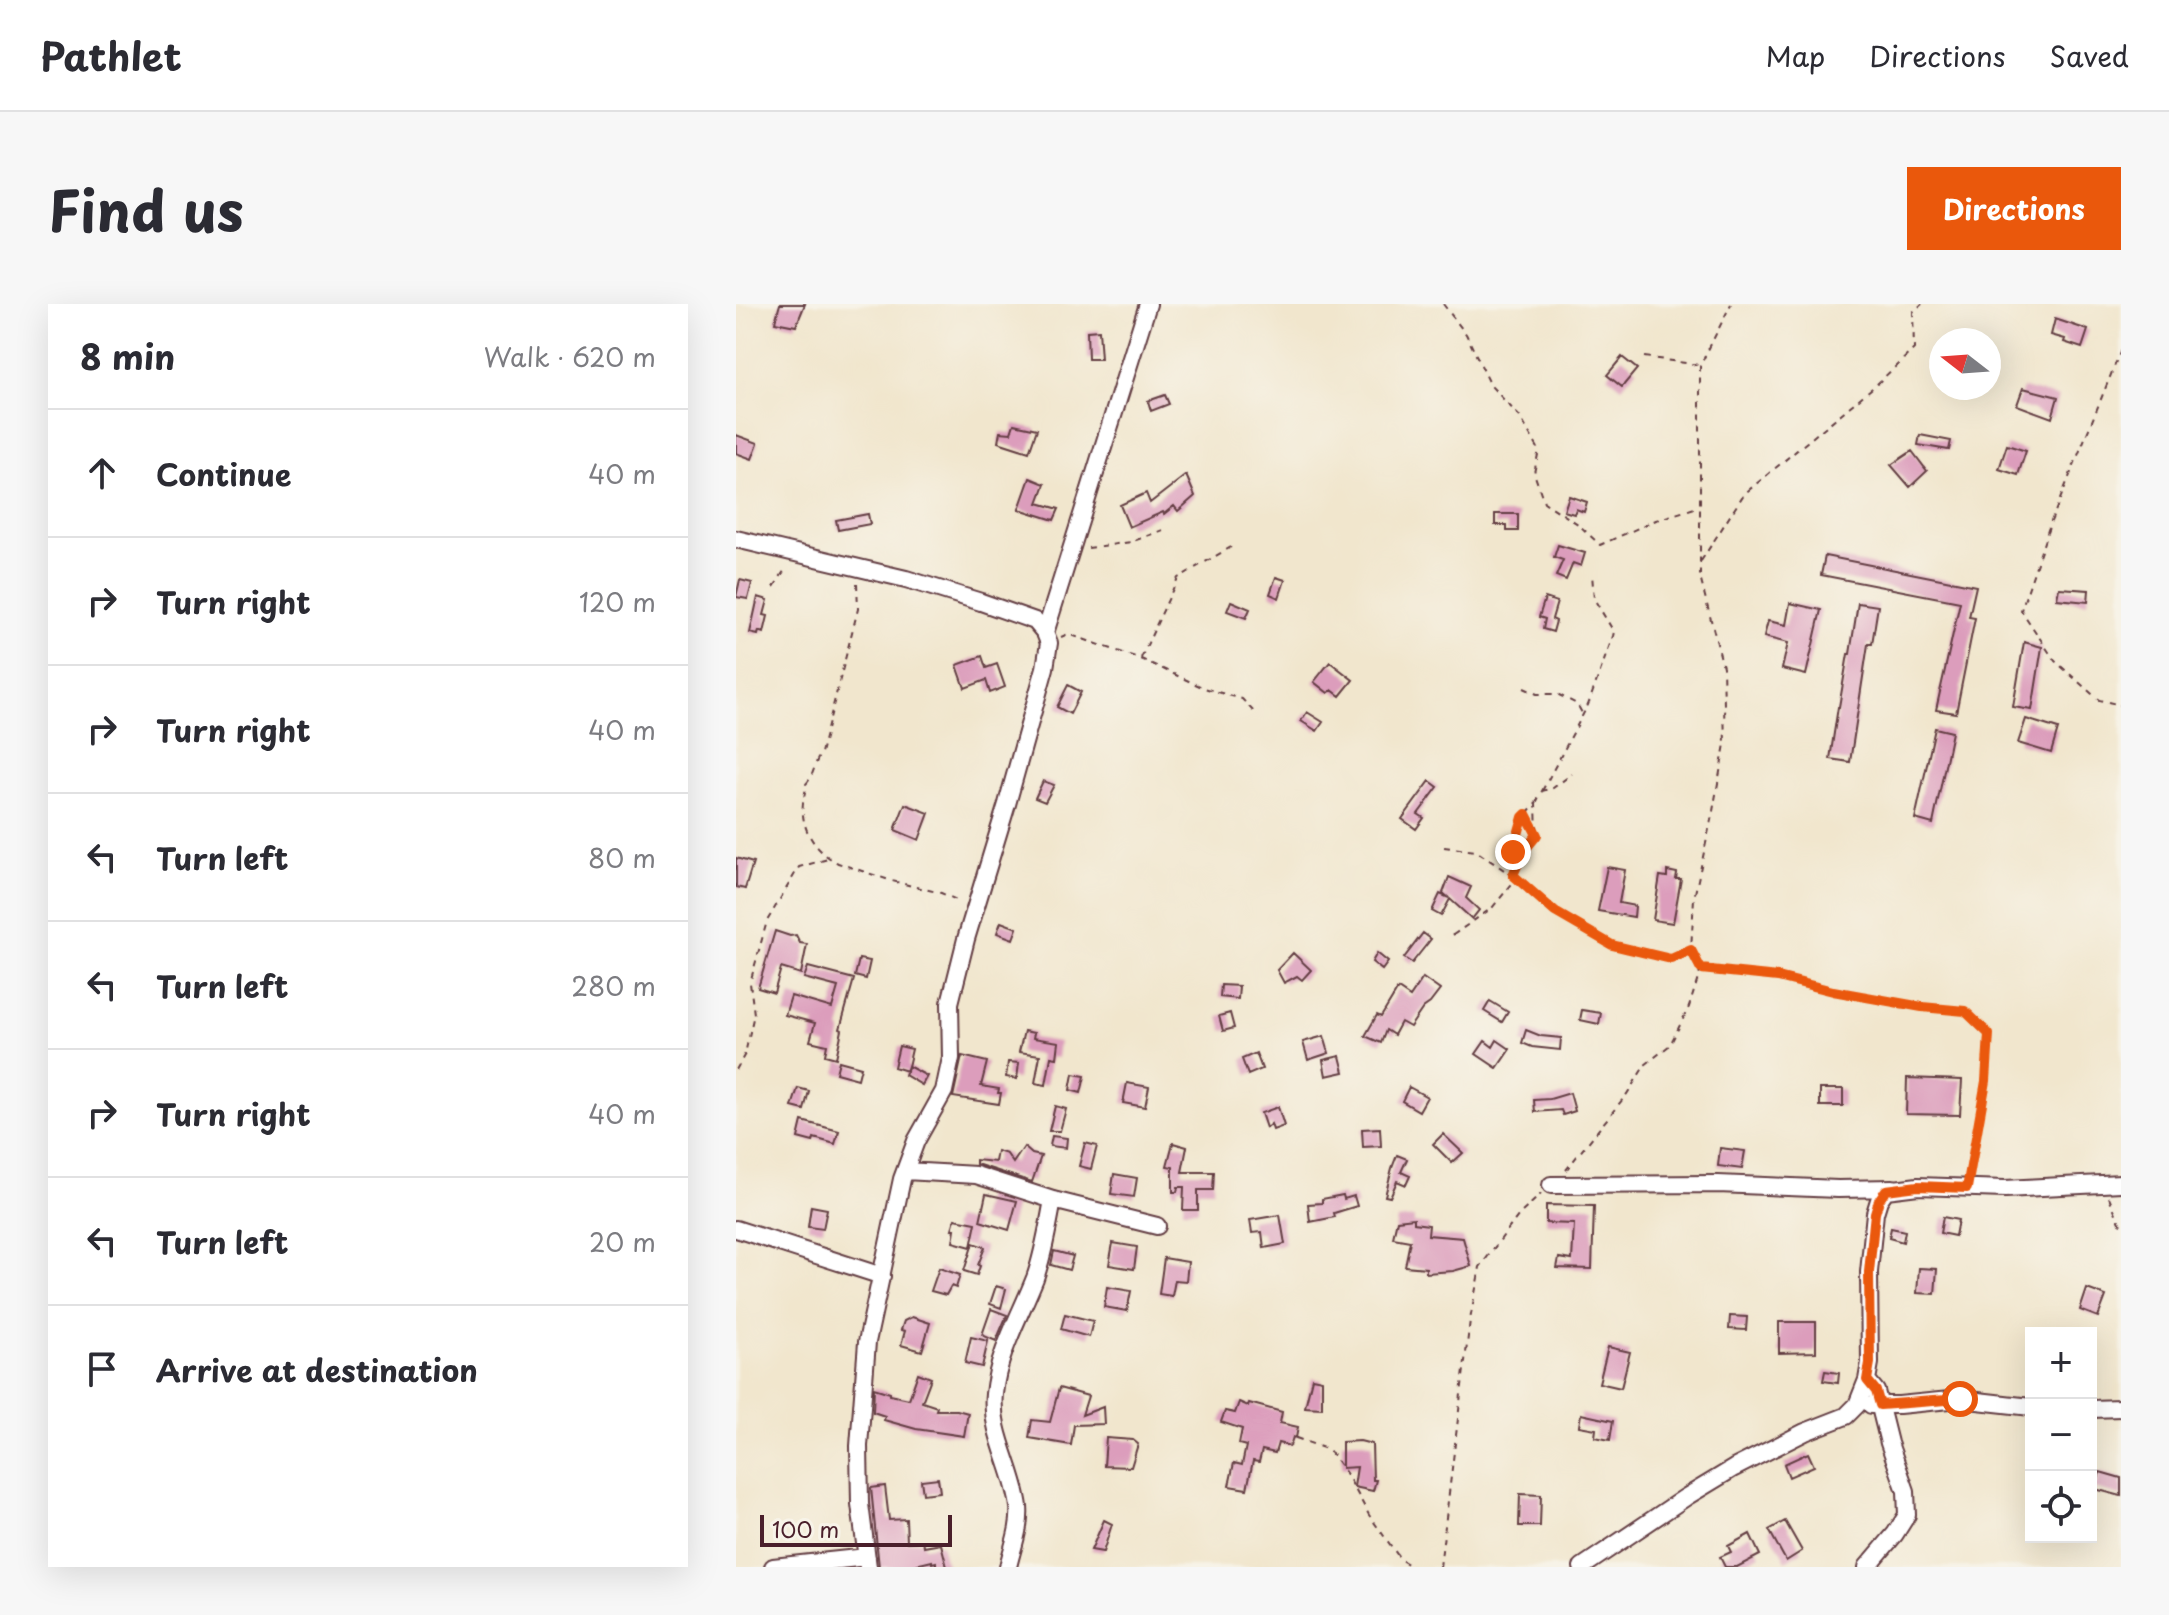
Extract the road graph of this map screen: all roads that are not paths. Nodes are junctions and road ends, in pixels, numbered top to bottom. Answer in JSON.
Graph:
{"nodes":[{"id":1,"x":1148,"y":304,"type":"edge"},
{"id":2,"x":736,"y":539,"type":"edge"},
{"id":3,"x":1047,"y":638,"type":"junction"},
{"id":4,"x":905,"y":1171,"type":"junction"},
{"id":5,"x":2112,"y":1184,"type":"edge"},
{"id":6,"x":1551,"y":1185,"type":"road end"},
{"id":7,"x":1911,"y":1187,"type":"junction"},
{"id":8,"x":1053,"y":1200,"type":"junction"},
{"id":9,"x":1157,"y":1226,"type":"dead end"},
{"id":10,"x":736,"y":1229,"type":"edge"},
{"id":11,"x":882,"y":1276,"type":"junction"},
{"id":12,"x":1867,"y":1380,"type":"junction"},
{"id":13,"x":1857,"y":1405,"type":"junction"},
{"id":14,"x":1880,"y":1405,"type":"junction"},
{"id":15,"x":2025,"y":1406,"type":"edge"},
{"id":16,"x":2121,"y":1408,"type":"edge"},
{"id":17,"x":2097,"y":1409,"type":"edge"},
{"id":18,"x":867,"y":1562,"type":"edge"},
{"id":19,"x":1869,"y":1566,"type":"edge"},
{"id":20,"x":773,"y":1567,"type":"edge"},
{"id":21,"x":1008,"y":1567,"type":"edge"},
{"id":22,"x":1582,"y":1567,"type":"edge"}],
"edges":[{"from":1,"to":3,"type":"street"},
{"from":2,"to":3,"type":"street"},
{"from":3,"to":4,"type":"street"},
{"from":4,"to":8,"type":"street"},
{"from":4,"to":11,"type":"street"},
{"from":5,"to":7,"type":"street"},
{"from":6,"to":7,"type":"street"},
{"from":7,"to":12,"type":"street"},
{"from":8,"to":9,"type":"street"},
{"from":8,"to":21,"type":"street"},
{"from":10,"to":11,"type":"street"},
{"from":11,"to":18,"type":"street"},
{"from":12,"to":13,"type":"street"},
{"from":12,"to":14,"type":"street"},
{"from":13,"to":14,"type":"street"},
{"from":13,"to":22,"type":"street"},
{"from":14,"to":15,"type":"street"},
{"from":14,"to":19,"type":"street"},
{"from":16,"to":17,"type":"street"},
{"from":18,"to":20,"type":"street"}]}
